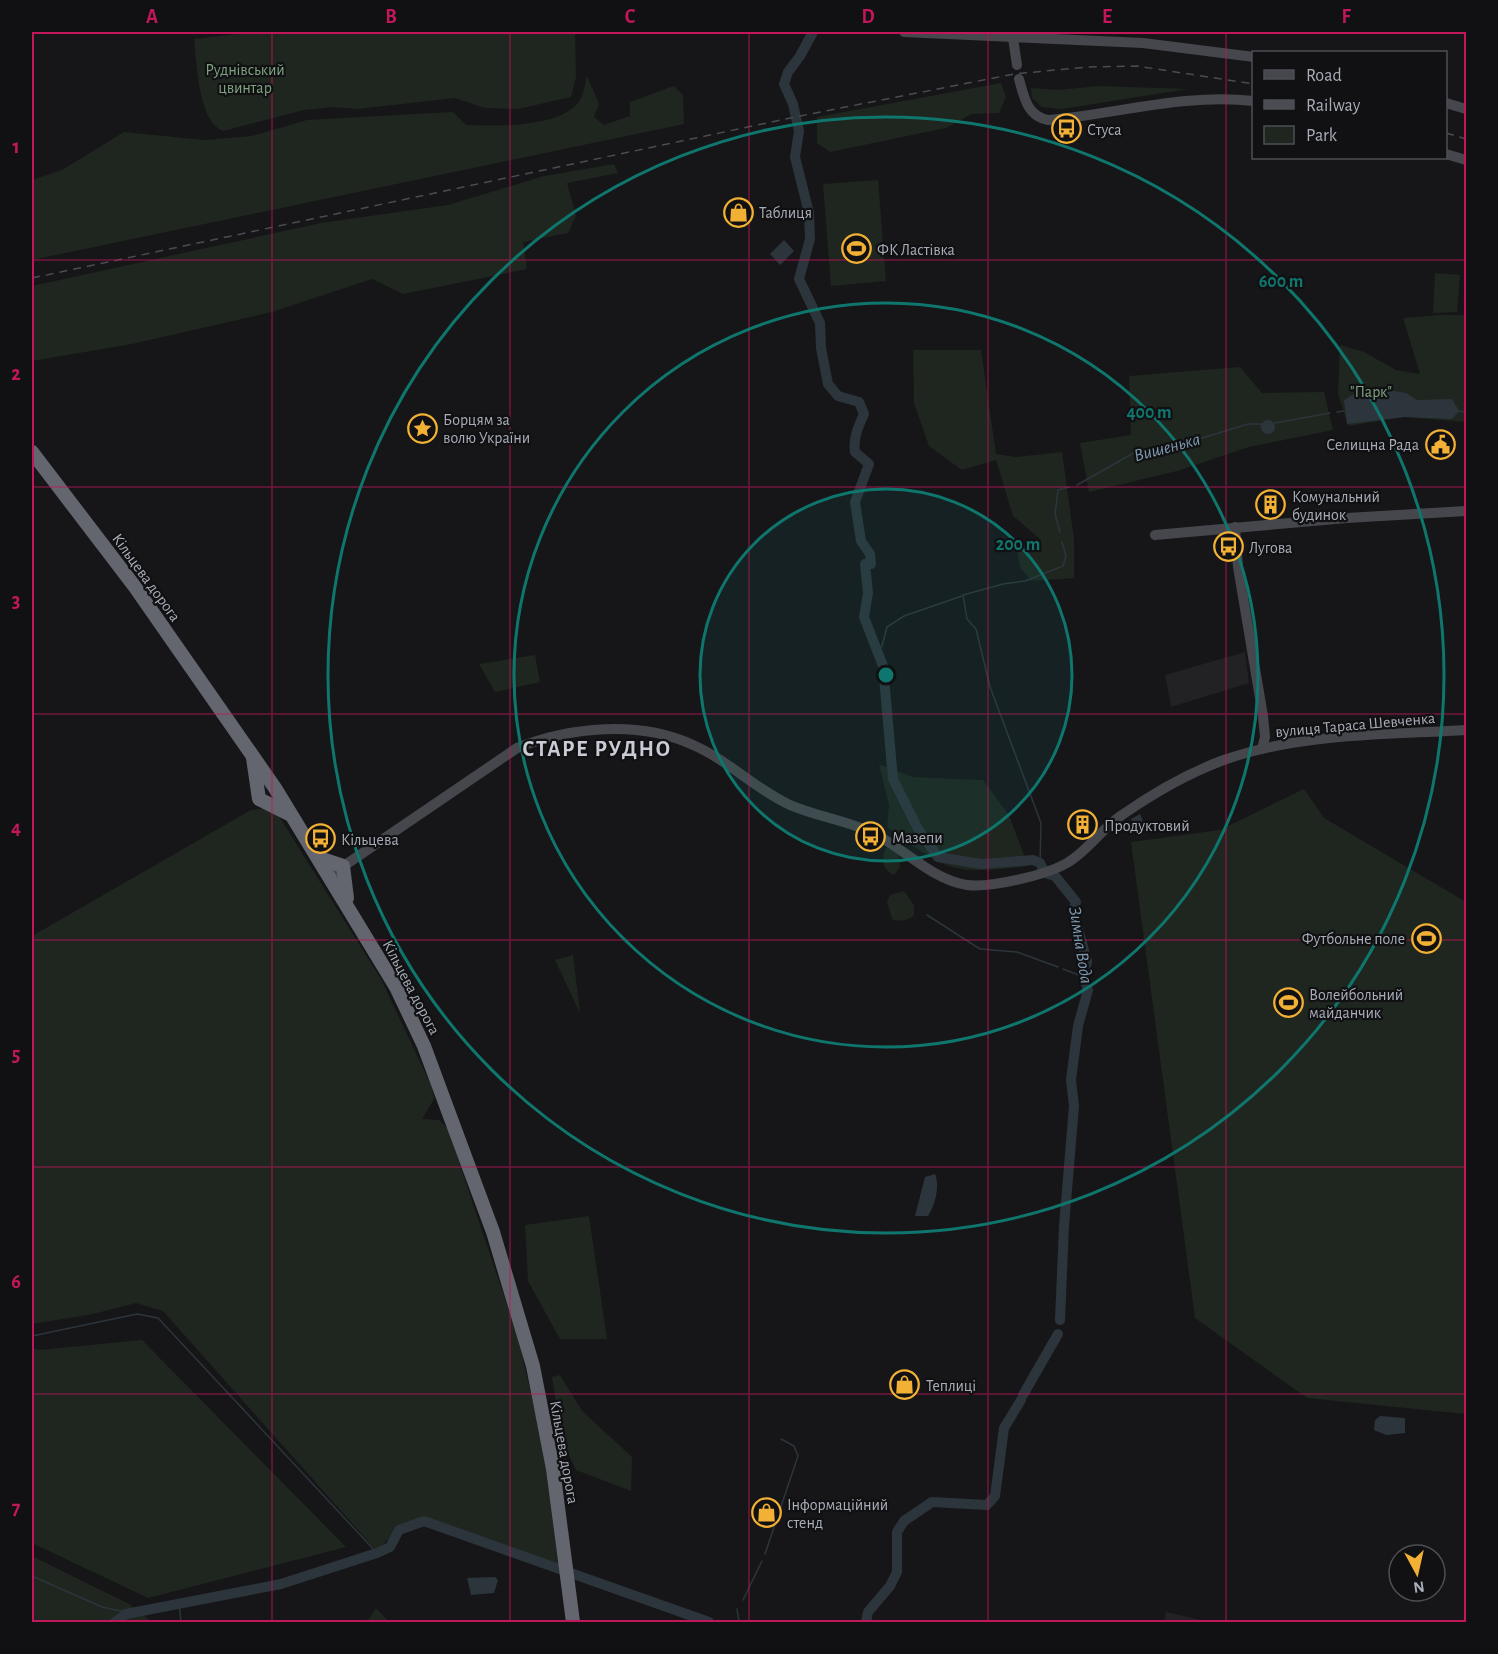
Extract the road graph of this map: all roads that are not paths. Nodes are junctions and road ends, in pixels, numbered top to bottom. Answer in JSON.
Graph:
{"nodes":[{"id":1,"x":904,"y":32,"type":"edge"},
{"id":2,"x":1091,"y":36,"type":"edge"},
{"id":3,"x":1014,"y":38,"type":"junction"},
{"id":4,"x":1252,"y":57,"type":"edge"},
{"id":5,"x":1017,"y":65,"type":"dead end"},
{"id":6,"x":1019,"y":79,"type":"dead end"},
{"id":7,"x":1252,"y":101,"type":"edge"},
{"id":8,"x":1447,"y":103,"type":"edge"},
{"id":9,"x":1467,"y":109,"type":"edge"},
{"id":10,"x":1447,"y":154,"type":"edge"},
{"id":11,"x":1467,"y":160,"type":"edge"},
{"id":12,"x":32,"y":452,"type":"edge"},
{"id":13,"x":1467,"y":511,"type":"edge"},
{"id":14,"x":1235,"y":527,"type":"junction"},
{"id":15,"x":1155,"y":536,"type":"dead end"},
{"id":16,"x":1467,"y":730,"type":"edge"},
{"id":17,"x":1262,"y":749,"type":"junction"},
{"id":18,"x":253,"y":755,"type":"junction"},
{"id":19,"x":293,"y":816,"type":"junction"},
{"id":20,"x":318,"y":858,"type":"junction"},
{"id":21,"x":343,"y":866,"type":"junction"},
{"id":22,"x":330,"y":876,"type":"junction"},
{"id":23,"x":349,"y":908,"type":"junction"},
{"id":24,"x":573,"y":1623,"type":"edge"}],
"edges":[{"from":1,"to":3,"type":"street"},
{"from":2,"to":3,"type":"street"},
{"from":2,"to":4,"type":"street"},
{"from":3,"to":5,"type":"street"},
{"from":6,"to":7,"type":"street"},
{"from":8,"to":9,"type":"street"},
{"from":10,"to":11,"type":"street"},
{"from":12,"to":18,"type":"highway","name":"Кільцева дорога"},
{"from":13,"to":14,"type":"street"},
{"from":14,"to":15,"type":"street"},
{"from":14,"to":17,"type":"street"},
{"from":16,"to":17,"type":"street","name":"вулиця Тараса Шевченка"},
{"from":17,"to":21,"type":"street","name":"вулиця Тараса Шевченка"},
{"from":18,"to":19,"type":"highway","name":"Кільцева дорога"},
{"from":18,"to":19,"type":"highway"},
{"from":19,"to":20,"type":"highway","name":"Кільцева дорога"},
{"from":20,"to":21,"type":"highway"},
{"from":20,"to":22,"type":"highway","name":"Кільцева дорога"},
{"from":21,"to":22,"type":"street"},
{"from":21,"to":23,"type":"highway"},
{"from":22,"to":23,"type":"highway","name":"Кільцева дорога"},
{"from":23,"to":24,"type":"highway","name":"Кільцева дорога"}]}
